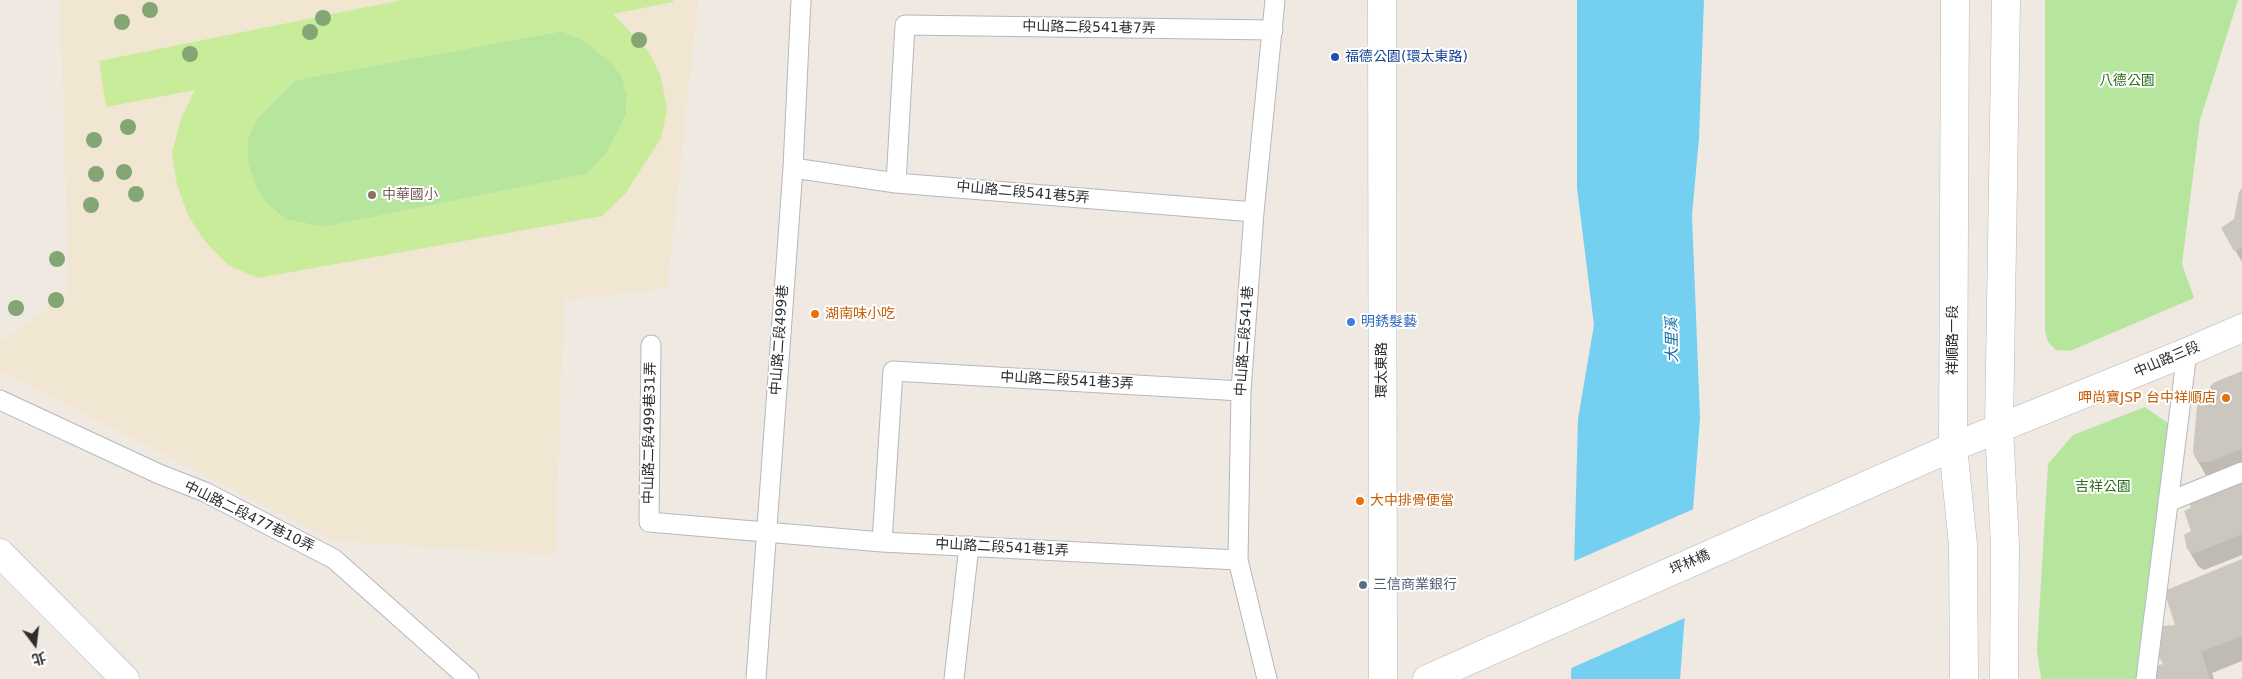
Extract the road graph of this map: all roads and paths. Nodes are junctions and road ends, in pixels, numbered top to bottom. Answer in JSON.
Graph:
{"nodes":[{"id":1,"x":801,"y":0,"type":"edge"},
{"id":2,"x":1275,"y":0,"type":"edge"},
{"id":3,"x":1382,"y":0,"type":"edge"},
{"id":4,"x":1955,"y":0,"type":"edge"},
{"id":5,"x":2006,"y":0,"type":"edge"},
{"id":6,"x":1274,"y":30,"type":"junction"},
{"id":7,"x":793,"y":168,"type":"junction"},
{"id":8,"x":896,"y":183,"type":"junction"},
{"id":9,"x":1254,"y":212,"type":"junction"},
{"id":10,"x":2242,"y":328,"type":"edge"},
{"id":11,"x":651,"y":345,"type":"dead end"},
{"id":12,"x":2187,"y":352,"type":"junction"},
{"id":13,"x":1241,"y":391,"type":"junction"},
{"id":14,"x":0,"y":400,"type":"edge"},
{"id":15,"x":1999,"y":428,"type":"junction"},
{"id":16,"x":1952,"y":447,"type":"junction"},
{"id":17,"x":2242,"y":472,"type":"edge"},
{"id":18,"x":2168,"y":502,"type":"junction"},
{"id":19,"x":767,"y":531,"type":"junction"},
{"id":20,"x":882,"y":542,"type":"junction"},
{"id":21,"x":968,"y":546,"type":"junction"},
{"id":22,"x":0,"y":553,"type":"edge"},
{"id":23,"x":1238,"y":560,"type":"junction"},
{"id":24,"x":125,"y":679,"type":"edge"},
{"id":25,"x":469,"y":679,"type":"edge"},
{"id":26,"x":756,"y":679,"type":"edge"},
{"id":27,"x":954,"y":679,"type":"edge"},
{"id":28,"x":1267,"y":679,"type":"edge"},
{"id":29,"x":1383,"y":679,"type":"edge"},
{"id":30,"x":1427,"y":679,"type":"edge"},
{"id":31,"x":1964,"y":679,"type":"edge"},
{"id":32,"x":2004,"y":679,"type":"edge"},
{"id":33,"x":2146,"y":679,"type":"edge"}],
"edges":[{"from":1,"to":7,"type":"lane","name":"中山路二段499巷"},
{"from":2,"to":6,"type":"lane","name":"中山路二段541巷"},
{"from":3,"to":29,"type":"street","name":"環太東路"},
{"from":4,"to":16,"type":"street","name":"祥順路一段"},
{"from":5,"to":15,"type":"street"},
{"from":6,"to":8,"type":"lane","name":"中山路二段541巷7弄"},
{"from":6,"to":9,"type":"lane","name":"中山路二段541巷"},
{"from":7,"to":8,"type":"lane","name":"中山路二段541巷5弄"},
{"from":7,"to":19,"type":"lane","name":"中山路二段499巷"},
{"from":8,"to":9,"type":"lane","name":"中山路二段541巷5弄"},
{"from":9,"to":13,"type":"lane","name":"中山路二段541巷"},
{"from":10,"to":12,"type":"street","name":"中山路三段"},
{"from":11,"to":19,"type":"lane","name":"中山路二段499巷31弄"},
{"from":12,"to":15,"type":"street","name":"中山路三段"},
{"from":12,"to":18,"type":"lane"},
{"from":13,"to":20,"type":"lane","name":"中山路二段541巷3弄"},
{"from":13,"to":23,"type":"lane","name":"中山路二段541巷"},
{"from":14,"to":25,"type":"lane","name":"中山路二段477巷10弄"},
{"from":15,"to":16,"type":"street","name":"中山路三段"},
{"from":15,"to":32,"type":"street"},
{"from":16,"to":30,"type":"street","name":"坪林橋"},
{"from":16,"to":31,"type":"street","name":"祥順路一段"},
{"from":17,"to":18,"type":"lane"},
{"from":18,"to":33,"type":"lane"},
{"from":19,"to":20,"type":"lane","name":"中山路二段541巷1弄"},
{"from":19,"to":26,"type":"lane","name":"中山路二段499巷"},
{"from":20,"to":21,"type":"lane","name":"中山路二段541巷1弄"},
{"from":21,"to":23,"type":"lane","name":"中山路二段541巷1弄"},
{"from":21,"to":27,"type":"lane"},
{"from":22,"to":24,"type":"street"},
{"from":23,"to":28,"type":"lane","name":"中山路二段541巷"}]}
